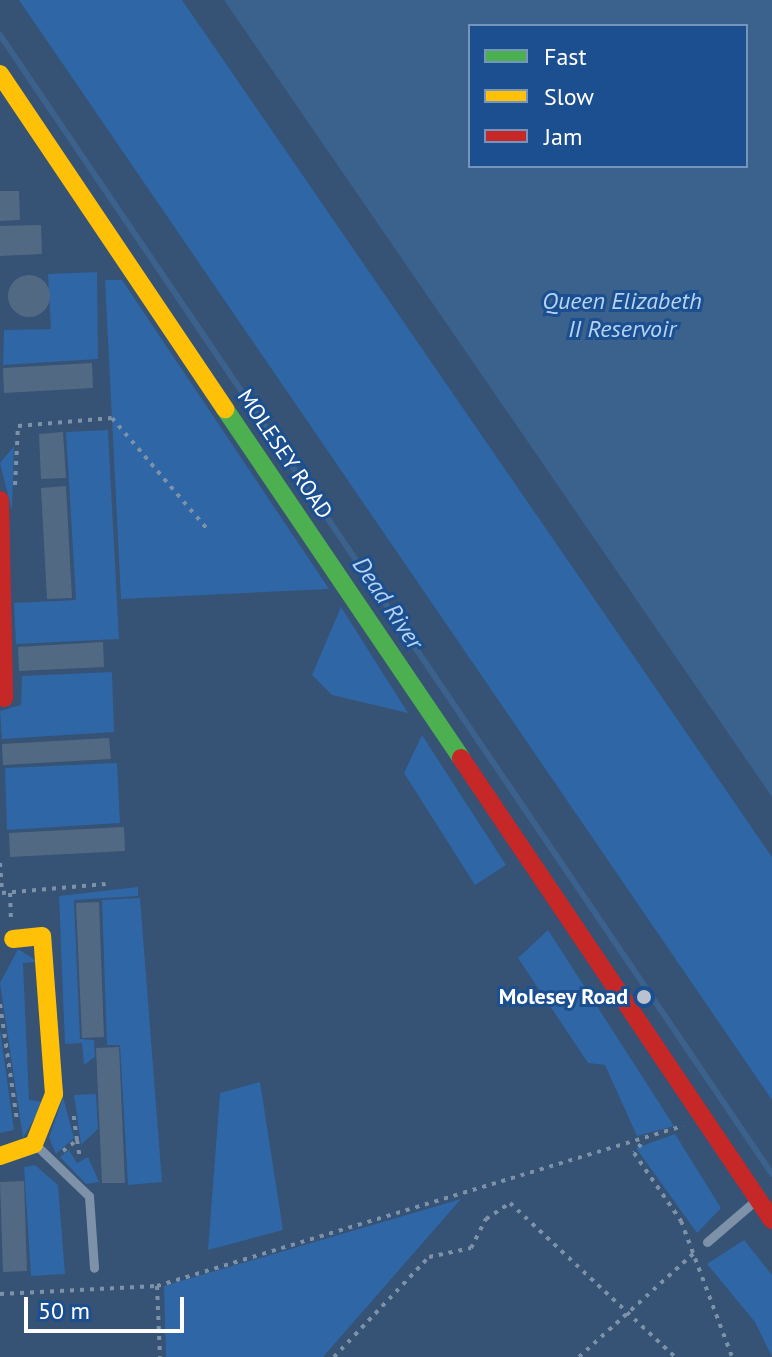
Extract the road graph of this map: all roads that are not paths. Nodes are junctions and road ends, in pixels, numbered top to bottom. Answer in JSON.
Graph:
{"nodes":[{"id":1,"x":0,"y":74,"type":"edge"},
{"id":2,"x":7,"y":500,"type":"edge"},
{"id":3,"x":2,"y":655,"type":"edge"},
{"id":4,"x":4,"y":698,"type":"dead end"},
{"id":5,"x":13,"y":939,"type":"dead end"},
{"id":6,"x":28,"y":1146,"type":"junction"},
{"id":7,"x":0,"y":1156,"type":"edge"},
{"id":8,"x":758,"y":1199,"type":"junction"},
{"id":9,"x":772,"y":1220,"type":"edge"},
{"id":10,"x":707,"y":1242,"type":"road end"},
{"id":11,"x":94,"y":1268,"type":"dead end"}],
"edges":[{"from":1,"to":8,"type":"street","name":"MOLESEY ROAD"},
{"from":2,"to":3,"type":"street"},
{"from":3,"to":4,"type":"street"},
{"from":5,"to":6,"type":"street"},
{"from":6,"to":7,"type":"street"},
{"from":6,"to":11,"type":"lane"},
{"from":8,"to":9,"type":"street","name":"MOLESEY ROAD"},
{"from":8,"to":10,"type":"lane"}]}
